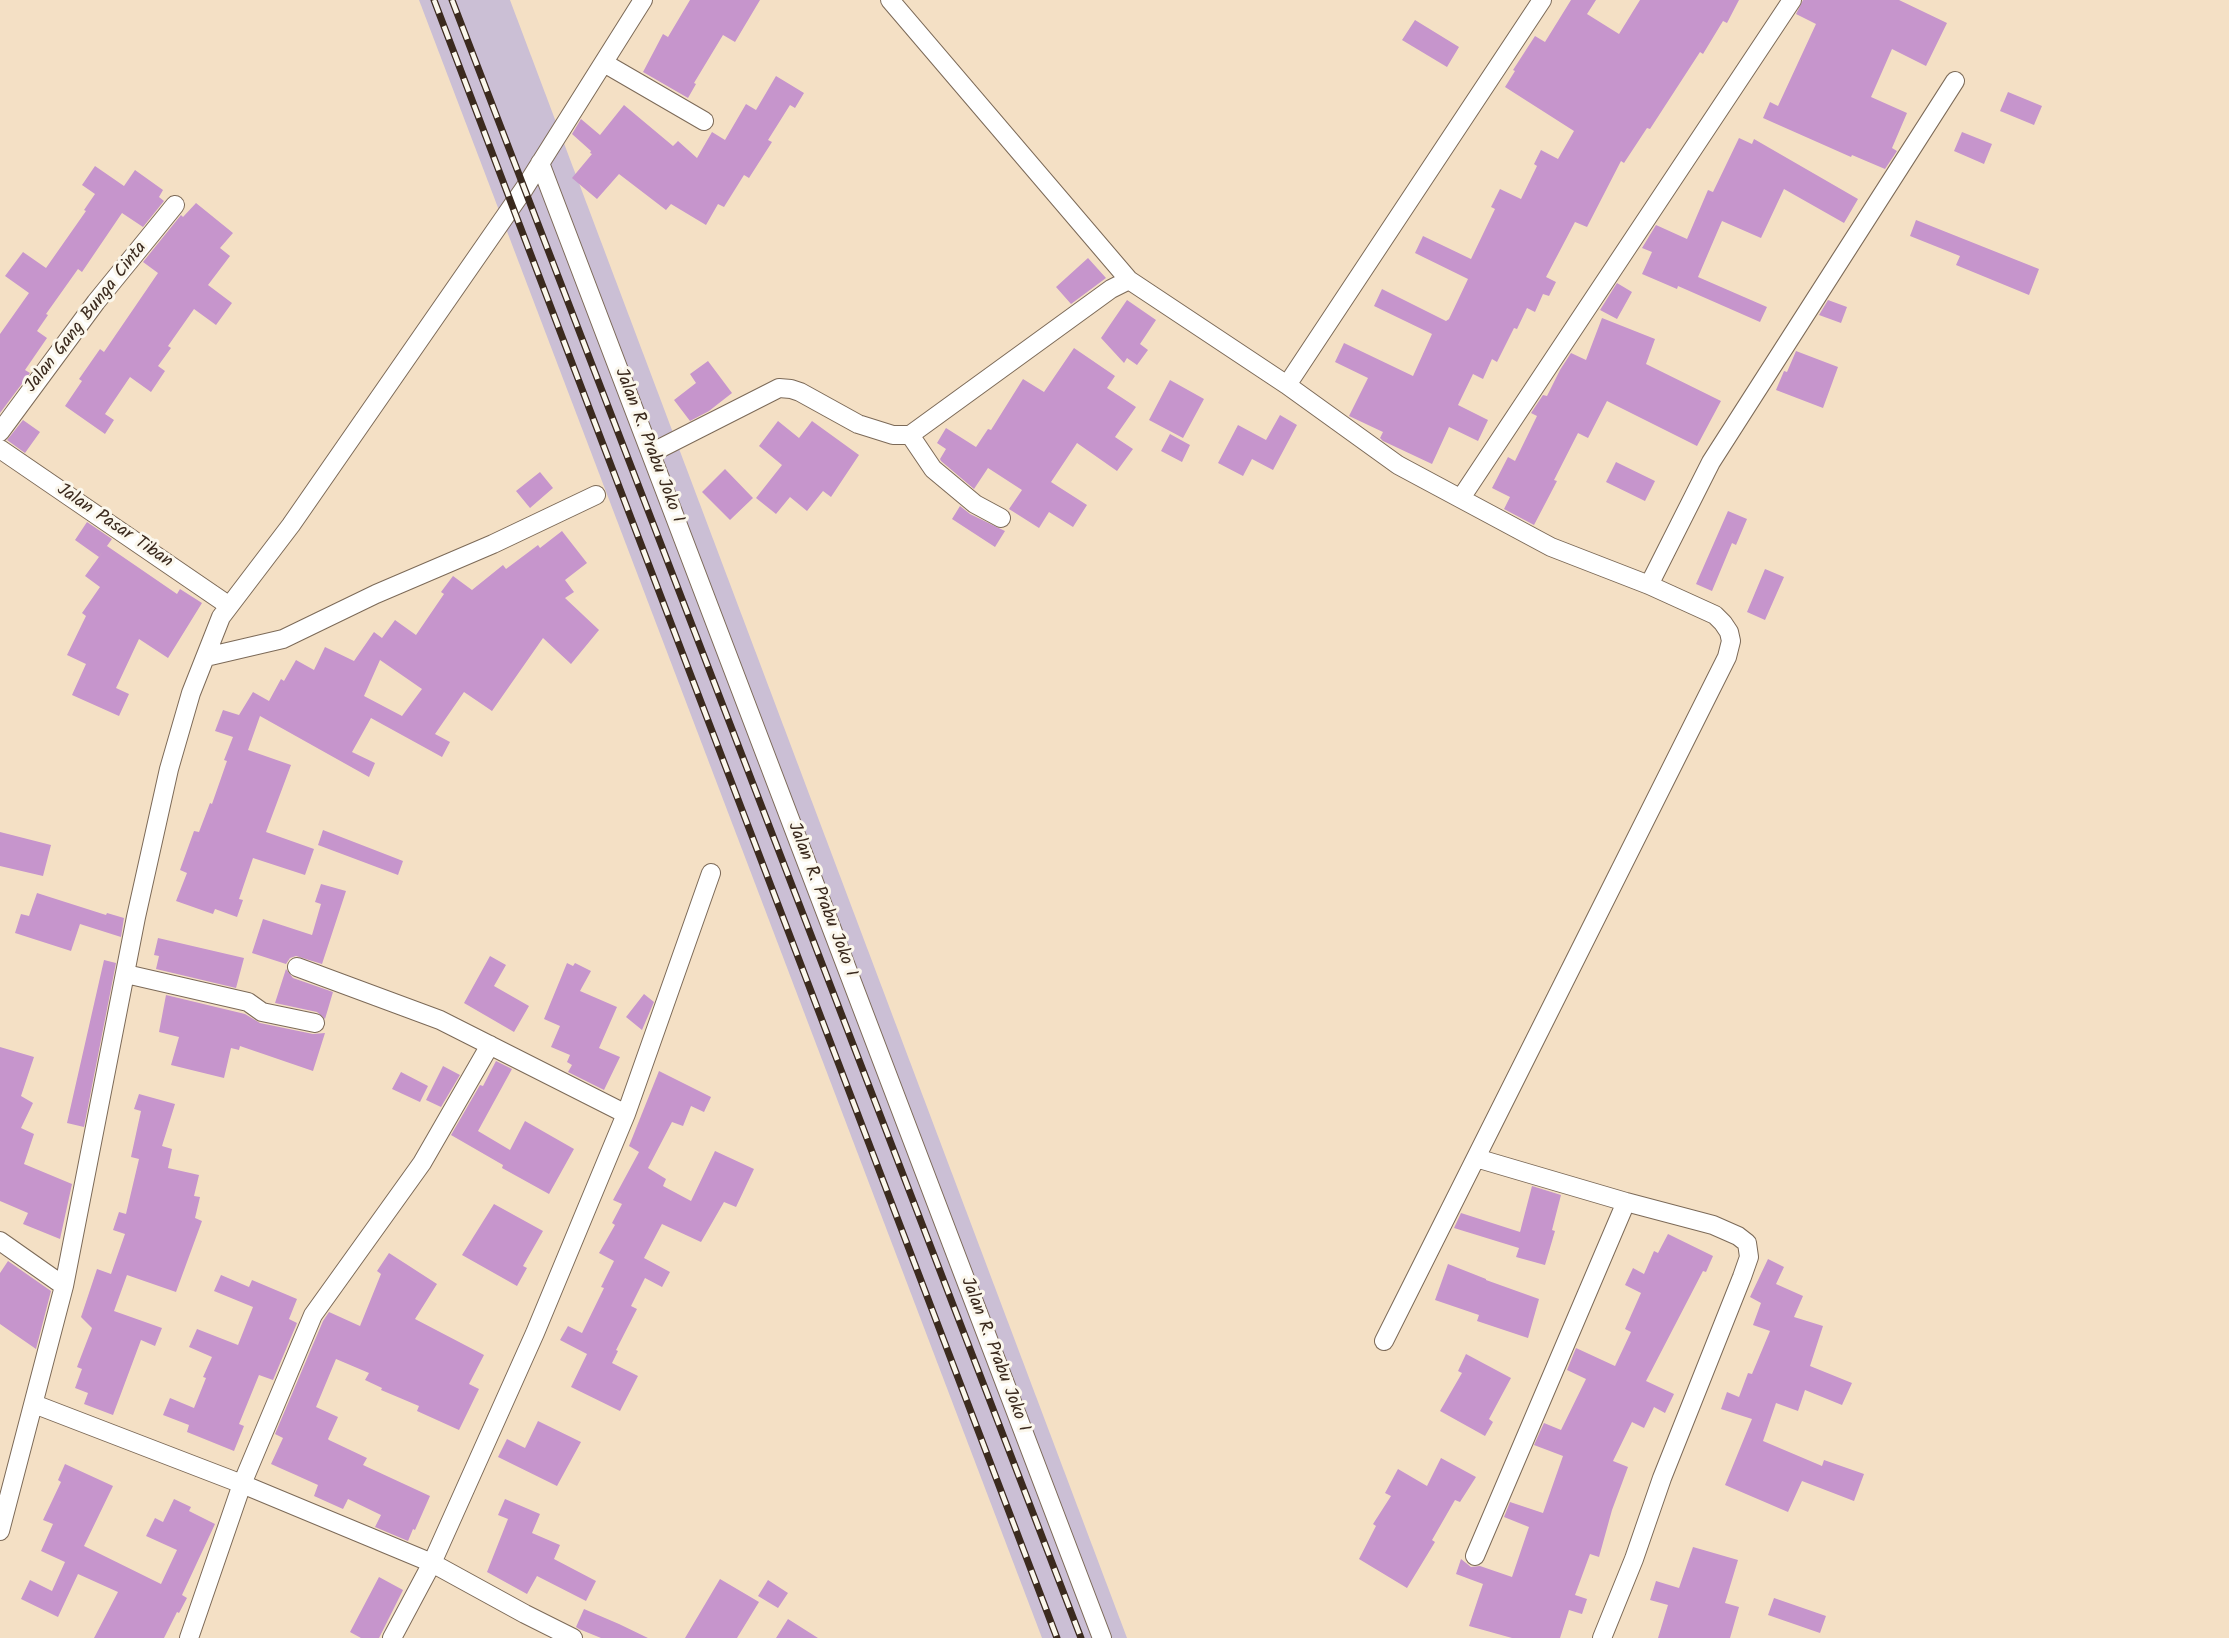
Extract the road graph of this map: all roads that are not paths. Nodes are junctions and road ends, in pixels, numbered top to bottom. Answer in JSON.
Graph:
{"nodes":[{"id":1,"x":643,"y":0,"type":"edge"},
{"id":2,"x":890,"y":0,"type":"edge"},
{"id":3,"x":1542,"y":0,"type":"edge"},
{"id":4,"x":1792,"y":0,"type":"edge"},
{"id":5,"x":604,"y":63,"type":"junction"},
{"id":6,"x":1955,"y":81,"type":"dead end"},
{"id":7,"x":704,"y":121,"type":"dead end"},
{"id":8,"x":540,"y":163,"type":"junction"},
{"id":9,"x":175,"y":205,"type":"dead end"},
{"id":10,"x":1130,"y":280,"type":"junction"},
{"id":11,"x":1287,"y":385,"type":"junction"},
{"id":12,"x":0,"y":432,"type":"edge"},
{"id":13,"x":910,"y":435,"type":"junction"},
{"id":14,"x":0,"y":449,"type":"edge"},
{"id":15,"x":651,"y":453,"type":"junction"},
{"id":16,"x":596,"y":495,"type":"dead end"},
{"id":17,"x":1461,"y":498,"type":"junction"},
{"id":18,"x":1001,"y":518,"type":"dead end"},
{"id":19,"x":1649,"y":585,"type":"junction"},
{"id":20,"x":225,"y":611,"type":"junction"},
{"id":21,"x":209,"y":649,"type":"junction"},
{"id":22,"x":711,"y":873,"type":"dead end"},
{"id":23,"x":297,"y":968,"type":"dead end"},
{"id":24,"x":126,"y":974,"type":"junction"},
{"id":25,"x":315,"y":1023,"type":"dead end"},
{"id":26,"x":490,"y":1045,"type":"junction"},
{"id":27,"x":626,"y":1114,"type":"junction"},
{"id":28,"x":1476,"y":1158,"type":"junction"},
{"id":29,"x":1626,"y":1202,"type":"junction"},
{"id":30,"x":2,"y":1248,"type":"edge"},
{"id":31,"x":58,"y":1282,"type":"junction"},
{"id":32,"x":1384,"y":1341,"type":"dead end"},
{"id":33,"x":34,"y":1404,"type":"junction"},
{"id":34,"x":242,"y":1484,"type":"junction"},
{"id":35,"x":1,"y":1522,"type":"edge"},
{"id":36,"x":1475,"y":1556,"type":"dead end"},
{"id":37,"x":432,"y":1563,"type":"junction"},
{"id":38,"x":189,"y":1638,"type":"edge"},
{"id":39,"x":392,"y":1638,"type":"edge"},
{"id":40,"x":573,"y":1638,"type":"edge"},
{"id":41,"x":1102,"y":1638,"type":"edge"},
{"id":42,"x":1602,"y":1638,"type":"edge"}],
"edges":[{"from":1,"to":5,"type":"street"},
{"from":2,"to":10,"type":"street"},
{"from":3,"to":11,"type":"street"},
{"from":4,"to":17,"type":"street"},
{"from":5,"to":7,"type":"street"},
{"from":5,"to":8,"type":"street"},
{"from":6,"to":19,"type":"street"},
{"from":8,"to":15,"type":"street","name":"Jalan R. Prabu Joko I"},
{"from":8,"to":20,"type":"street"},
{"from":9,"to":12,"type":"street","name":"Jalan Gang Bunga Cinta"},
{"from":10,"to":11,"type":"street"},
{"from":10,"to":13,"type":"street"},
{"from":11,"to":17,"type":"street"},
{"from":13,"to":15,"type":"street"},
{"from":13,"to":18,"type":"street"},
{"from":14,"to":20,"type":"street","name":"Jalan Pasar Tiban"},
{"from":15,"to":41,"type":"street","name":"Jalan R. Prabu Joko I"},
{"from":16,"to":21,"type":"street"},
{"from":17,"to":19,"type":"street"},
{"from":19,"to":28,"type":"street"},
{"from":20,"to":21,"type":"street"},
{"from":21,"to":24,"type":"street"},
{"from":22,"to":27,"type":"street"},
{"from":23,"to":26,"type":"street"},
{"from":24,"to":25,"type":"street"},
{"from":24,"to":31,"type":"street"},
{"from":26,"to":27,"type":"street"},
{"from":26,"to":34,"type":"street"},
{"from":27,"to":37,"type":"street"},
{"from":28,"to":29,"type":"street"},
{"from":28,"to":32,"type":"street"},
{"from":29,"to":36,"type":"street"},
{"from":29,"to":42,"type":"street"},
{"from":30,"to":31,"type":"street"},
{"from":31,"to":33,"type":"street"},
{"from":33,"to":34,"type":"street"},
{"from":33,"to":35,"type":"street"},
{"from":34,"to":37,"type":"street"},
{"from":34,"to":38,"type":"street"},
{"from":37,"to":39,"type":"street"},
{"from":37,"to":40,"type":"street"}]}
